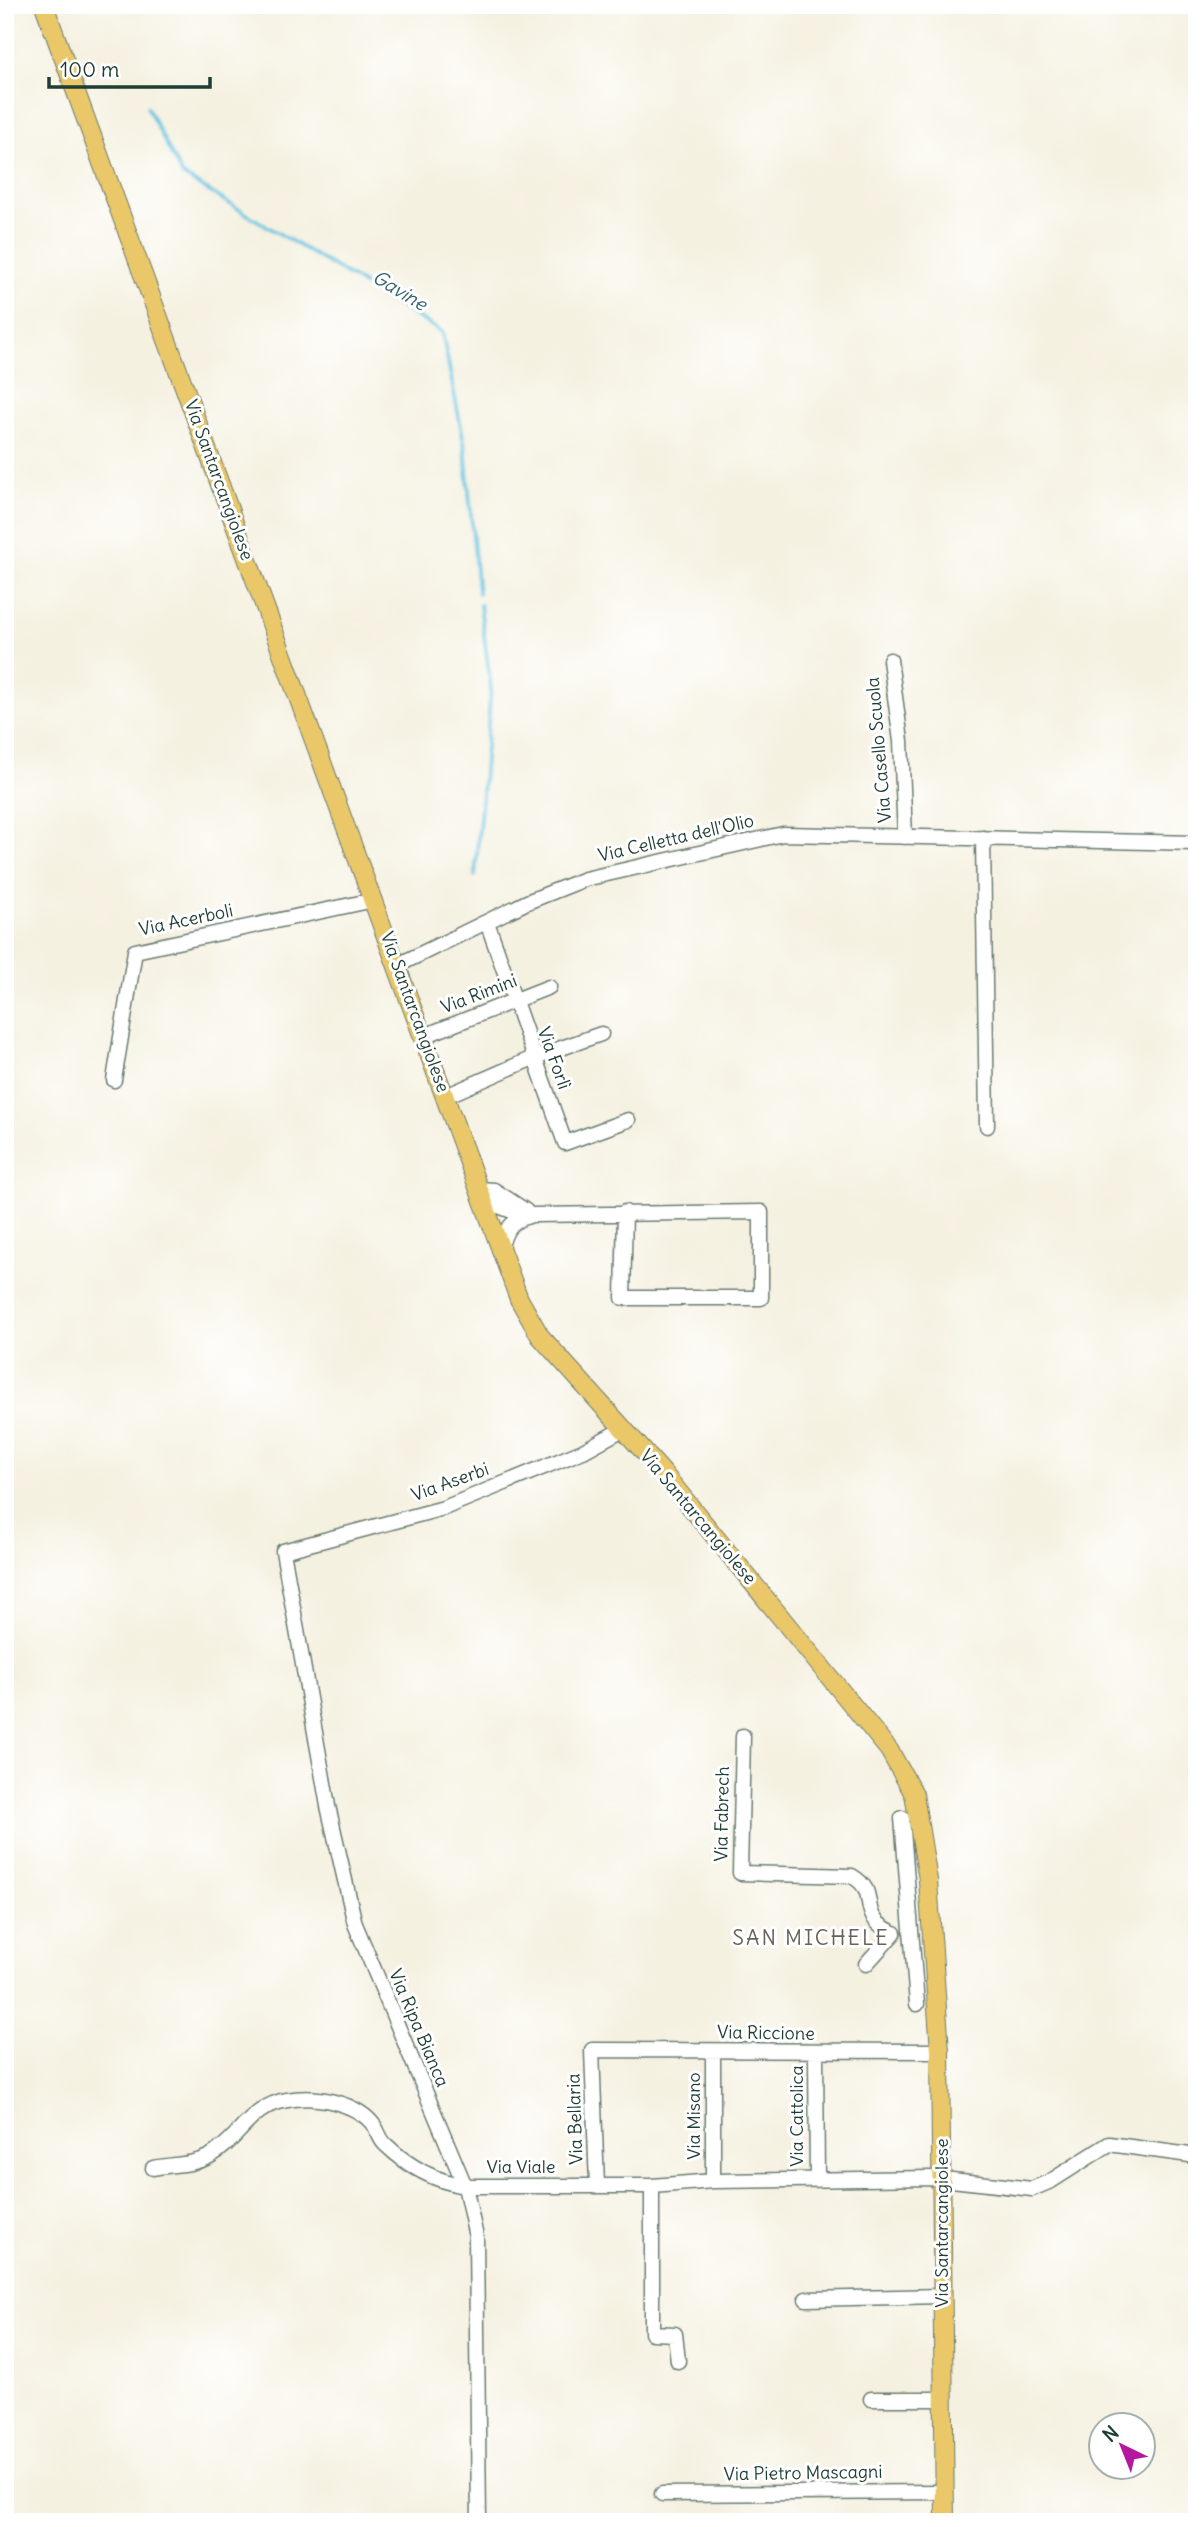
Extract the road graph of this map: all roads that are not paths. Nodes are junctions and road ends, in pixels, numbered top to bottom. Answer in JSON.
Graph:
{"nodes":[{"id":1,"x":44,"y":5,"type":"edge"},
{"id":2,"x":890,"y":660,"type":"dead end"},
{"id":3,"x":905,"y":836,"type":"junction"},
{"id":4,"x":982,"y":838,"type":"junction"},
{"id":5,"x":1197,"y":843,"type":"edge"},
{"id":6,"x":374,"y":900,"type":"junction"},
{"id":7,"x":487,"y":922,"type":"junction"},
{"id":8,"x":398,"y":965,"type":"junction"},
{"id":9,"x":549,"y":988,"type":"dead end"},
{"id":10,"x":513,"y":1001,"type":"junction"},
{"id":11,"x":601,"y":1034,"type":"dead end"},
{"id":12,"x":424,"y":1036,"type":"junction"},
{"id":13,"x":533,"y":1058,"type":"junction"},
{"id":14,"x":114,"y":1080,"type":"dead end"},
{"id":15,"x":446,"y":1096,"type":"junction"},
{"id":16,"x":628,"y":1120,"type":"dead end"},
{"id":17,"x":987,"y":1126,"type":"dead end"},
{"id":18,"x":483,"y":1195,"type":"junction"},
{"id":19,"x":625,"y":1212,"type":"junction"},
{"id":20,"x":534,"y":1215,"type":"junction"},
{"id":21,"x":500,"y":1251,"type":"junction"},
{"id":22,"x":623,"y":1429,"type":"junction"},
{"id":23,"x":283,"y":1551,"type":"joint"},
{"id":24,"x":743,"y":1736,"type":"dead end"},
{"id":25,"x":902,"y":1818,"type":"dead end"},
{"id":26,"x":931,"y":1925,"type":"junction"},
{"id":27,"x":911,"y":1928,"type":"junction"},
{"id":28,"x":894,"y":1933,"type":"junction"},
{"id":29,"x":866,"y":1964,"type":"dead end"},
{"id":30,"x":917,"y":2004,"type":"dead end"},
{"id":31,"x":592,"y":2050,"type":"joint"},
{"id":32,"x":940,"y":2051,"type":"junction"},
{"id":33,"x":713,"y":2052,"type":"junction"},
{"id":34,"x":816,"y":2053,"type":"junction"},
{"id":35,"x":1197,"y":2156,"type":"edge"},
{"id":36,"x":153,"y":2168,"type":"dead end"},
{"id":37,"x":943,"y":2178,"type":"junction"},
{"id":38,"x":817,"y":2180,"type":"junction"},
{"id":39,"x":713,"y":2181,"type":"junction"},
{"id":40,"x":465,"y":2186,"type":"junction"},
{"id":41,"x":597,"y":2186,"type":"junction"},
{"id":42,"x":652,"y":2186,"type":"junction"},
{"id":43,"x":943,"y":2296,"type":"junction"},
{"id":44,"x":806,"y":2299,"type":"dead end"},
{"id":45,"x":678,"y":2361,"type":"dead end"},
{"id":46,"x":871,"y":2399,"type":"dead end"},
{"id":47,"x":944,"y":2399,"type":"junction"},
{"id":48,"x":944,"y":2492,"type":"junction"},
{"id":49,"x":662,"y":2494,"type":"dead end"},
{"id":50,"x":479,"y":2522,"type":"edge"},
{"id":51,"x":945,"y":2522,"type":"edge"}],
"edges":[{"from":1,"to":6,"type":"main road","name":"Via Santarcangiolese"},
{"from":2,"to":3,"type":"street","name":"Via Casello Scuola"},
{"from":3,"to":4,"type":"street","name":"Via Celletta dell'Olio"},
{"from":3,"to":7,"type":"street","name":"Via Celletta dell'Olio"},
{"from":4,"to":5,"type":"street","name":"Via Celletta dell'Olio"},
{"from":4,"to":17,"type":"street"},
{"from":6,"to":8,"type":"main road","name":"Via Santarcangiolese"},
{"from":6,"to":14,"type":"street","name":"Via Acerboli"},
{"from":7,"to":8,"type":"street","name":"Via Celletta dell'Olio"},
{"from":7,"to":10,"type":"street","name":"Via Forlì"},
{"from":8,"to":12,"type":"main road","name":"Via Santarcangiolese"},
{"from":9,"to":10,"type":"street","name":"Via Rimini"},
{"from":10,"to":12,"type":"street","name":"Via Rimini"},
{"from":10,"to":13,"type":"street","name":"Via Forlì"},
{"from":11,"to":13,"type":"street"},
{"from":12,"to":15,"type":"main road","name":"Via Santarcangiolese"},
{"from":13,"to":15,"type":"street"},
{"from":13,"to":16,"type":"street","name":"Via Forlì"},
{"from":15,"to":18,"type":"main road","name":"Via Santarcangiolese"},
{"from":18,"to":20,"type":"street"},
{"from":18,"to":21,"type":"main road","name":"Via Santarcangiolese"},
{"from":19,"to":19,"type":"street"},
{"from":19,"to":20,"type":"street"},
{"from":20,"to":21,"type":"street"},
{"from":21,"to":22,"type":"main road","name":"Via Santarcangiolese"},
{"from":22,"to":23,"type":"street","name":"Via Aserbi"},
{"from":22,"to":26,"type":"main road","name":"Via Santarcangiolese"},
{"from":23,"to":40,"type":"street","name":"Via Ripa Bianca"},
{"from":24,"to":28,"type":"street","name":"Via Fabrech"},
{"from":25,"to":27,"type":"street"},
{"from":26,"to":27,"type":"street"},
{"from":26,"to":32,"type":"main road","name":"Via Santarcangiolese"},
{"from":27,"to":28,"type":"street"},
{"from":27,"to":30,"type":"street"},
{"from":28,"to":29,"type":"street"},
{"from":31,"to":33,"type":"street","name":"Via Riccione"},
{"from":31,"to":41,"type":"street","name":"Via Bellaria"},
{"from":32,"to":34,"type":"street","name":"Via Riccione"},
{"from":32,"to":37,"type":"main road","name":"Via Santarcangiolese"},
{"from":33,"to":34,"type":"street","name":"Via Riccione"},
{"from":33,"to":39,"type":"street","name":"Via Misano"},
{"from":34,"to":38,"type":"street","name":"Via Cattolica"},
{"from":35,"to":37,"type":"street","name":"Via Viale"},
{"from":36,"to":40,"type":"street","name":"Via Viale"},
{"from":37,"to":38,"type":"street","name":"Via Viale"},
{"from":37,"to":43,"type":"main road","name":"Via Santarcangiolese"},
{"from":38,"to":39,"type":"street","name":"Via Viale"},
{"from":39,"to":42,"type":"street","name":"Via Viale"},
{"from":40,"to":41,"type":"street","name":"Via Viale"},
{"from":40,"to":50,"type":"street","name":"Via Ripa Bianca"},
{"from":41,"to":42,"type":"street","name":"Via Viale"},
{"from":42,"to":45,"type":"street"},
{"from":43,"to":44,"type":"street"},
{"from":43,"to":47,"type":"main road","name":"Via Santarcangiolese"},
{"from":46,"to":47,"type":"street"},
{"from":47,"to":48,"type":"main road","name":"Via Santarcangiolese"},
{"from":48,"to":49,"type":"street","name":"Via Pietro Mascagni"},
{"from":48,"to":51,"type":"main road","name":"Via Santarcangiolese"}]}
